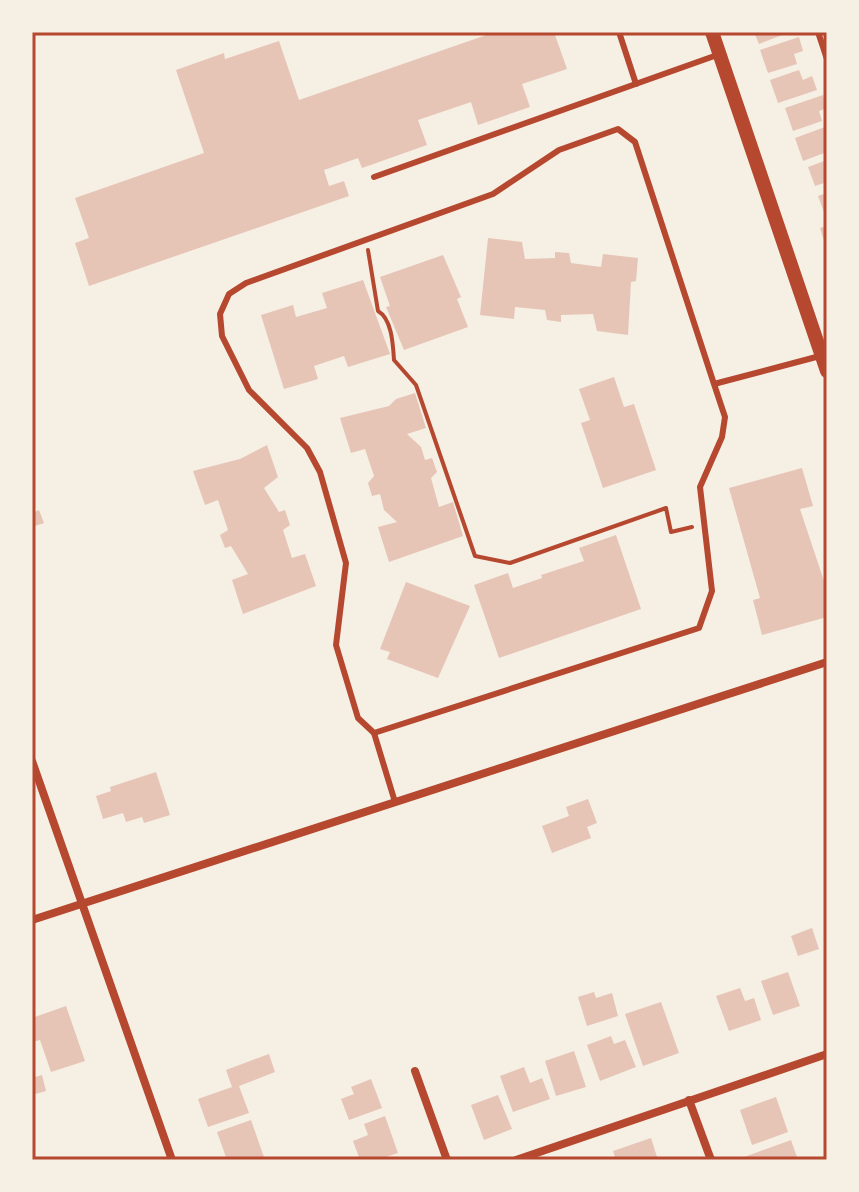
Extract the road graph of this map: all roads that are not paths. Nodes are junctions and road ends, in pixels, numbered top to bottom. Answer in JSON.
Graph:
{"nodes":[{"id":1,"x":619,"y":32,"type":"edge"},
{"id":2,"x":712,"y":32,"type":"edge"},
{"id":3,"x":818,"y":32,"type":"edge"},
{"id":4,"x":720,"y":54,"type":"junction"},
{"id":5,"x":827,"y":59,"type":"edge"},
{"id":6,"x":636,"y":84,"type":"junction"},
{"id":7,"x":374,"y":177,"type":"dead end"},
{"id":8,"x":825,"y":354,"type":"edge"},
{"id":9,"x":827,"y":371,"type":"edge"},
{"id":10,"x":714,"y":384,"type":"junction"},
{"id":11,"x":827,"y":662,"type":"edge"},
{"id":12,"x":374,"y":733,"type":"junction"},
{"id":13,"x":32,"y":761,"type":"edge"},
{"id":14,"x":395,"y":802,"type":"junction"},
{"id":15,"x":82,"y":903,"type":"junction"},
{"id":16,"x":32,"y":920,"type":"edge"},
{"id":17,"x":827,"y":1054,"type":"edge"},
{"id":18,"x":415,"y":1071,"type":"dead end"},
{"id":19,"x":689,"y":1100,"type":"junction"},
{"id":20,"x":172,"y":1160,"type":"edge"},
{"id":21,"x":447,"y":1160,"type":"edge"},
{"id":22,"x":516,"y":1160,"type":"edge"},
{"id":23,"x":711,"y":1160,"type":"edge"}],
"edges":[{"from":1,"to":6,"type":"lane"},
{"from":2,"to":4,"type":"street"},
{"from":3,"to":5,"type":"lane"},
{"from":4,"to":6,"type":"lane"},
{"from":4,"to":8,"type":"street"},
{"from":6,"to":7,"type":"lane"},
{"from":8,"to":9,"type":"street"},
{"from":8,"to":10,"type":"lane"},
{"from":10,"to":12,"type":"lane"},
{"from":10,"to":12,"type":"lane"},
{"from":11,"to":14,"type":"street"},
{"from":12,"to":14,"type":"lane"},
{"from":13,"to":15,"type":"street"},
{"from":14,"to":15,"type":"street"},
{"from":15,"to":16,"type":"street"},
{"from":15,"to":20,"type":"street"},
{"from":17,"to":19,"type":"street"},
{"from":18,"to":21,"type":"street"},
{"from":19,"to":22,"type":"street"},
{"from":19,"to":23,"type":"street"}]}
